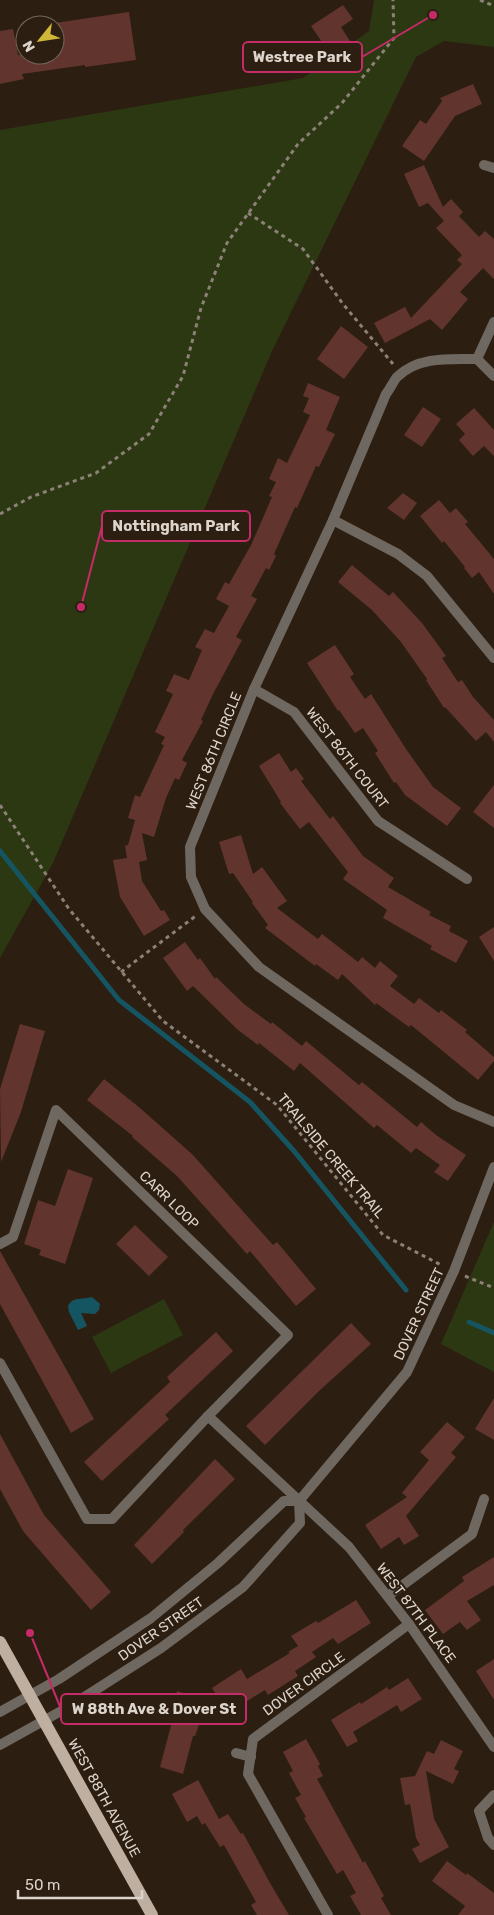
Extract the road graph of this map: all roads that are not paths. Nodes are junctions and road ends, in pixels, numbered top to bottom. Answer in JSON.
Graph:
{"nodes":[{"id":1,"x":494,"y":322,"type":"edge"},
{"id":2,"x":477,"y":359,"type":"junction"},
{"id":3,"x":494,"y":376,"type":"edge"},
{"id":4,"x":333,"y":520,"type":"junction"},
{"id":5,"x":494,"y":658,"type":"edge"},
{"id":6,"x":254,"y":689,"type":"junction"},
{"id":7,"x":467,"y":879,"type":"dead end"},
{"id":8,"x":494,"y":1122,"type":"edge"},
{"id":9,"x":494,"y":1167,"type":"edge"},
{"id":10,"x":0,"y":1244,"type":"edge"},
{"id":11,"x":0,"y":1363,"type":"edge"},
{"id":12,"x":208,"y":1416,"type":"junction"},
{"id":13,"x":484,"y":1499,"type":"dead end"},
{"id":14,"x":302,"y":1503,"type":"junction"},
{"id":15,"x":388,"y":1596,"type":"junction"},
{"id":16,"x":409,"y":1624,"type":"junction"},
{"id":17,"x":0,"y":1642,"type":"edge"},
{"id":18,"x":29,"y":1696,"type":"junction"},
{"id":19,"x":0,"y":1712,"type":"edge"},
{"id":20,"x":43,"y":1722,"type":"junction"},
{"id":21,"x":0,"y":1745,"type":"edge"},
{"id":22,"x":494,"y":1746,"type":"edge"},
{"id":23,"x":236,"y":1753,"type":"dead end"},
{"id":24,"x":250,"y":1757,"type":"junction"},
{"id":25,"x":494,"y":1795,"type":"edge"},
{"id":26,"x":494,"y":1845,"type":"edge"},
{"id":27,"x":152,"y":1915,"type":"edge"},
{"id":28,"x":328,"y":1915,"type":"edge"}],
"edges":[{"from":1,"to":2,"type":"street"},
{"from":2,"to":3,"type":"street"},
{"from":2,"to":4,"type":"street","name":"WEST 86TH CIRCLE"},
{"from":4,"to":5,"type":"street"},
{"from":4,"to":6,"type":"street","name":"WEST 86TH CIRCLE"},
{"from":6,"to":7,"type":"street","name":"WEST 86TH COURT"},
{"from":6,"to":8,"type":"street","name":"WEST 86TH CIRCLE"},
{"from":9,"to":14,"type":"street","name":"DOVER STREET"},
{"from":10,"to":12,"type":"street","name":"CARR LOOP"},
{"from":11,"to":12,"type":"street","name":"CARR LOOP"},
{"from":12,"to":14,"type":"street"},
{"from":13,"to":15,"type":"street"},
{"from":14,"to":15,"type":"street","name":"WEST 87TH PLACE"},
{"from":14,"to":18,"type":"street","name":"DOVER STREET"},
{"from":14,"to":20,"type":"street","name":"DOVER STREET"},
{"from":15,"to":16,"type":"street","name":"WEST 87TH PLACE"},
{"from":16,"to":22,"type":"street","name":"WEST 87TH PLACE"},
{"from":16,"to":24,"type":"street","name":"DOVER CIRCLE"},
{"from":17,"to":18,"type":"main road","name":"WEST 88TH AVENUE"},
{"from":18,"to":19,"type":"street","name":"DOVER STREET"},
{"from":18,"to":20,"type":"main road","name":"WEST 88TH AVENUE"},
{"from":20,"to":21,"type":"street","name":"DOVER STREET"},
{"from":20,"to":27,"type":"main road","name":"WEST 88TH AVENUE"},
{"from":23,"to":24,"type":"street"},
{"from":24,"to":28,"type":"street","name":"DOVER CIRCLE"},
{"from":25,"to":26,"type":"street"}]}
